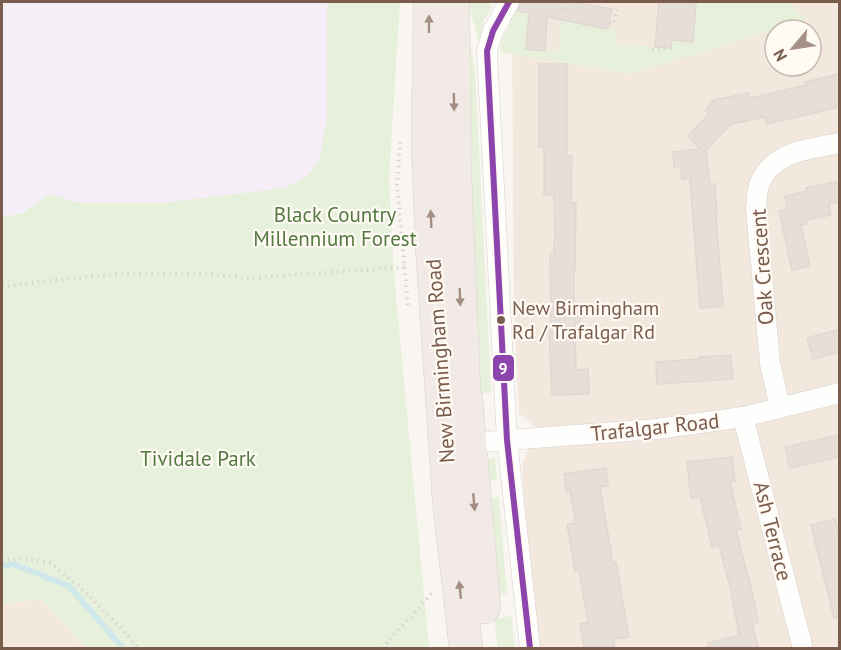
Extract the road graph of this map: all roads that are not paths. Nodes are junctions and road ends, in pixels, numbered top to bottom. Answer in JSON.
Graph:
{"nodes":[{"id":1,"x":429,"y":2,"type":"edge"},
{"id":2,"x":453,"y":2,"type":"edge"},
{"id":3,"x":508,"y":2,"type":"edge"},
{"id":4,"x":840,"y":143,"type":"edge"},
{"id":5,"x":840,"y":393,"type":"edge"},
{"id":6,"x":780,"y":408,"type":"junction"},
{"id":7,"x":743,"y":417,"type":"junction"},
{"id":8,"x":507,"y":440,"type":"junction"},
{"id":9,"x":457,"y":444,"type":"junction"},
{"id":10,"x":802,"y":645,"type":"dead end"},
{"id":11,"x":466,"y":648,"type":"edge"},
{"id":12,"x":488,"y":648,"type":"edge"},
{"id":13,"x":530,"y":648,"type":"edge"}],
"edges":[{"from":9,"to":1,"type":"highway","name":"New Birmingham Road","one_way":true},
{"from":2,"to":9,"type":"highway","name":"New Birmingham Road","one_way":true},
{"from":3,"to":8,"type":"street"},
{"from":4,"to":6,"type":"street","name":"Oak Crescent"},
{"from":5,"to":6,"type":"street","name":"Trafalgar Road"},
{"from":6,"to":7,"type":"street","name":"Trafalgar Road"},
{"from":7,"to":8,"type":"street","name":"Trafalgar Road"},
{"from":7,"to":10,"type":"street","name":"Ash Terrace"},
{"from":8,"to":9,"type":"street","name":"Trafalgar Road"},
{"from":8,"to":13,"type":"street"},
{"from":11,"to":9,"type":"highway","name":"New Birmingham Road","one_way":true},
{"from":9,"to":12,"type":"highway","name":"New Birmingham Road","one_way":true}]}
